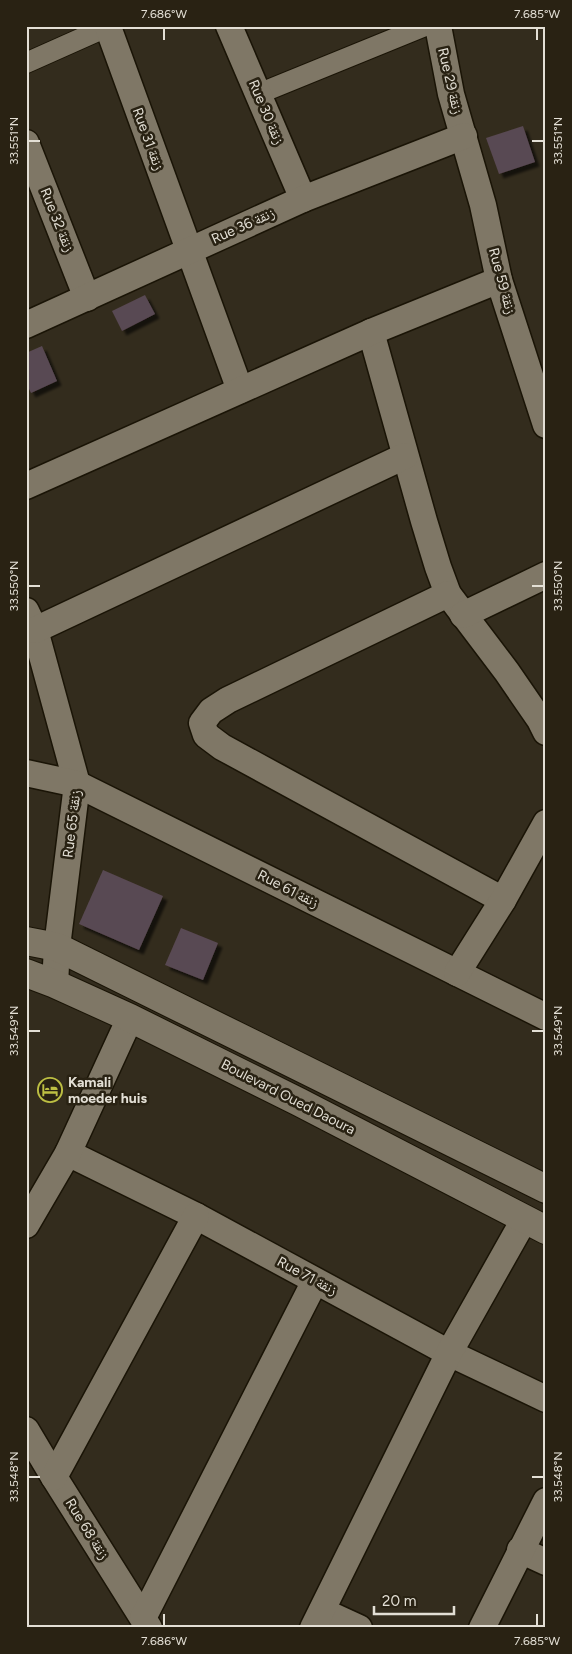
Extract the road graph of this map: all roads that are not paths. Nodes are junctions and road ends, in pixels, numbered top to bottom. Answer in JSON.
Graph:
{"nodes":[{"id":1,"x":229,"y":26,"type":"edge"},
{"id":2,"x":425,"y":26,"type":"edge"},
{"id":3,"x":438,"y":26,"type":"edge"},
{"id":4,"x":108,"y":27,"type":"edge"},
{"id":5,"x":26,"y":63,"type":"edge"},
{"id":6,"x":258,"y":94,"type":"junction"},
{"id":7,"x":464,"y":136,"type":"junction"},
{"id":8,"x":26,"y":143,"type":"edge"},
{"id":9,"x":303,"y":199,"type":"junction"},
{"id":10,"x":189,"y":251,"type":"junction"},
{"id":11,"x":499,"y":280,"type":"junction"},
{"id":12,"x":87,"y":298,"type":"junction"},
{"id":13,"x":26,"y":325,"type":"edge"},
{"id":14,"x":371,"y":332,"type":"junction"},
{"id":15,"x":540,"y":382,"type":"edge"},
{"id":16,"x":240,"y":390,"type":"junction"},
{"id":17,"x":546,"y":425,"type":"edge"},
{"id":18,"x":405,"y":456,"type":"junction"},
{"id":19,"x":26,"y":486,"type":"edge"},
{"id":20,"x":546,"y":575,"type":"edge"},
{"id":21,"x":448,"y":594,"type":"junction"},
{"id":22,"x":463,"y":615,"type":"junction"},
{"id":23,"x":31,"y":620,"type":"edge"},
{"id":24,"x":546,"y":732,"type":"edge"},
{"id":25,"x":26,"y":773,"type":"edge"},
{"id":26,"x":77,"y":784,"type":"junction"},
{"id":27,"x":546,"y":824,"type":"edge"},
{"id":28,"x":503,"y":900,"type":"junction"},
{"id":29,"x":26,"y":941,"type":"edge"},
{"id":30,"x":57,"y":947,"type":"junction"},
{"id":31,"x":26,"y":973,"type":"edge"},
{"id":32,"x":457,"y":973,"type":"junction"},
{"id":33,"x":55,"y":984,"type":"junction"},
{"id":34,"x":546,"y":1016,"type":"edge"},
{"id":35,"x":130,"y":1018,"type":"junction"},
{"id":36,"x":68,"y":1153,"type":"junction"},
{"id":37,"x":544,"y":1184,"type":"edge"},
{"id":38,"x":196,"y":1216,"type":"junction"},
{"id":39,"x":26,"y":1225,"type":"edge"},
{"id":40,"x":535,"y":1225,"type":"edge"},
{"id":41,"x":315,"y":1281,"type":"junction"},
{"id":42,"x":449,"y":1353,"type":"junction"},
{"id":43,"x":546,"y":1399,"type":"edge"},
{"id":44,"x":26,"y":1430,"type":"edge"},
{"id":45,"x":54,"y":1477,"type":"junction"},
{"id":46,"x":546,"y":1501,"type":"edge"},
{"id":47,"x":520,"y":1550,"type":"junction"},
{"id":48,"x":546,"y":1562,"type":"edge"},
{"id":49,"x":318,"y":1619,"type":"edge"},
{"id":50,"x":146,"y":1623,"type":"edge"},
{"id":51,"x":359,"y":1628,"type":"edge"},
{"id":52,"x":482,"y":1628,"type":"edge"}],
"edges":[{"from":1,"to":6,"type":"street","name":"Rue 30 زنقة"},
{"from":2,"to":6,"type":"street"},
{"from":3,"to":7,"type":"street","name":"Rue 29 زنقة"},
{"from":4,"to":5,"type":"street"},
{"from":4,"to":10,"type":"street","name":"Rue 31 زنقة"},
{"from":6,"to":9,"type":"street","name":"Rue 30 زنقة"},
{"from":7,"to":9,"type":"street","name":"Rue 36 زنقة"},
{"from":7,"to":11,"type":"street","name":"Rue 59 زنقة"},
{"from":8,"to":12,"type":"street","name":"Rue 32 زنقة"},
{"from":9,"to":10,"type":"street","name":"Rue 36 زنقة"},
{"from":10,"to":12,"type":"street","name":"Rue 36 زنقة"},
{"from":10,"to":16,"type":"street","name":"Rue 31 زنقة"},
{"from":11,"to":14,"type":"street"},
{"from":11,"to":15,"type":"street","name":"Rue 59 زنقة"},
{"from":12,"to":13,"type":"street","name":"Rue 36 زنقة"},
{"from":14,"to":16,"type":"street"},
{"from":14,"to":18,"type":"street"},
{"from":15,"to":17,"type":"street","name":"Rue 59 زنقة"},
{"from":16,"to":19,"type":"street"},
{"from":18,"to":21,"type":"street"},
{"from":18,"to":23,"type":"street"},
{"from":20,"to":22,"type":"street"},
{"from":21,"to":22,"type":"street"},
{"from":21,"to":28,"type":"street"},
{"from":22,"to":24,"type":"street"},
{"from":23,"to":26,"type":"street","name":"Rue 65 زنقة"},
{"from":25,"to":26,"type":"street","name":"Rue 61 زنقة"},
{"from":26,"to":30,"type":"street","name":"Rue 65 زنقة"},
{"from":26,"to":32,"type":"street","name":"Rue 61 زنقة"},
{"from":27,"to":28,"type":"street"},
{"from":28,"to":32,"type":"street"},
{"from":29,"to":30,"type":"street"},
{"from":30,"to":33,"type":"street","name":"Rue 65 زنقة"},
{"from":30,"to":37,"type":"street"},
{"from":31,"to":33,"type":"street","name":"Boulevard Oued Daoura"},
{"from":32,"to":34,"type":"street","name":"Rue 61 زنقة"},
{"from":33,"to":35,"type":"street","name":"Boulevard Oued Daoura"},
{"from":35,"to":36,"type":"street"},
{"from":35,"to":40,"type":"street","name":"Boulevard Oued Daoura"},
{"from":36,"to":38,"type":"street","name":"Rue 71 زنقة"},
{"from":36,"to":39,"type":"street"},
{"from":37,"to":40,"type":"street"},
{"from":38,"to":41,"type":"street","name":"Rue 71 زنقة"},
{"from":38,"to":45,"type":"street"},
{"from":40,"to":42,"type":"street"},
{"from":41,"to":42,"type":"street","name":"Rue 71 زنقة"},
{"from":41,"to":50,"type":"street"},
{"from":42,"to":43,"type":"street","name":"Rue 71 زنقة"},
{"from":42,"to":49,"type":"street"},
{"from":44,"to":45,"type":"street","name":"Rue 68 زنقة"},
{"from":45,"to":50,"type":"street","name":"Rue 68 زنقة"},
{"from":46,"to":47,"type":"street"},
{"from":47,"to":48,"type":"street"},
{"from":47,"to":52,"type":"street"},
{"from":49,"to":51,"type":"street"}]}
